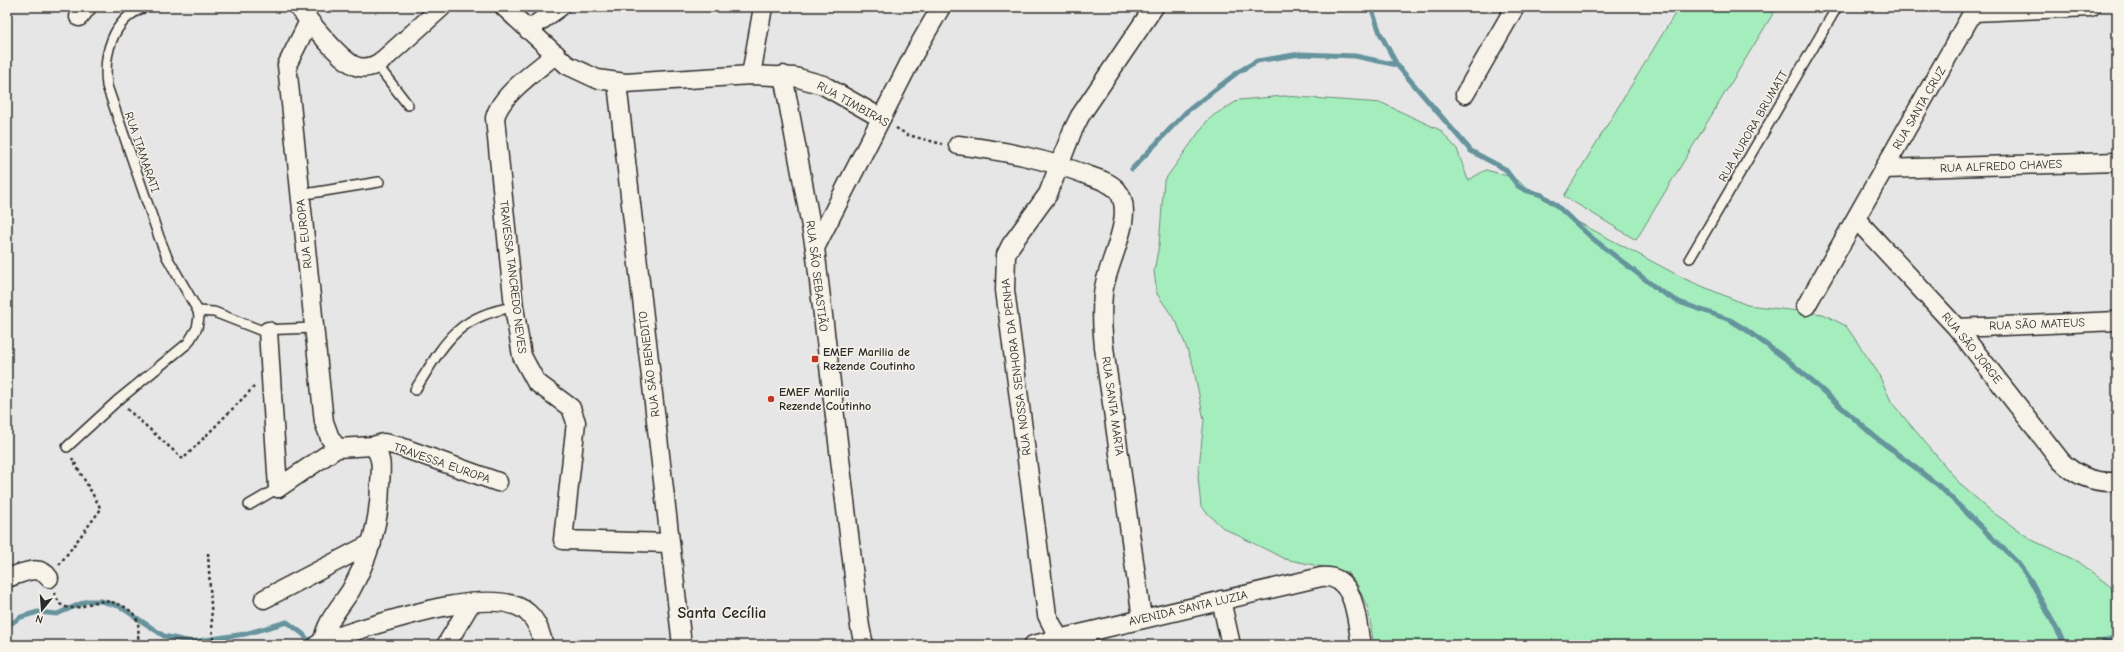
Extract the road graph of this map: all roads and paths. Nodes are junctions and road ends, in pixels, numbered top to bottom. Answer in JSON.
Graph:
{"nodes":[{"id":1,"x":145,"y":7,"type":"edge"},
{"id":2,"x":298,"y":7,"type":"edge"},
{"id":3,"x":442,"y":7,"type":"edge"},
{"id":4,"x":504,"y":7,"type":"edge"},
{"id":5,"x":560,"y":7,"type":"edge"},
{"id":6,"x":762,"y":7,"type":"edge"},
{"id":7,"x":941,"y":7,"type":"edge"},
{"id":8,"x":1154,"y":7,"type":"edge"},
{"id":9,"x":1515,"y":7,"type":"edge"},
{"id":10,"x":1837,"y":7,"type":"edge"},
{"id":11,"x":2091,"y":7,"type":"edge"},
{"id":12,"x":1969,"y":10,"type":"edge"},
{"id":13,"x":309,"y":21,"type":"junction"},
{"id":14,"x":528,"y":30,"type":"junction"},
{"id":15,"x":556,"y":54,"type":"junction"},
{"id":16,"x":377,"y":65,"type":"junction"},
{"id":17,"x":751,"y":75,"type":"junction"},
{"id":18,"x":783,"y":75,"type":"junction"},
{"id":19,"x":617,"y":83,"type":"junction"},
{"id":20,"x":1466,"y":94,"type":"dead end"},
{"id":21,"x":408,"y":105,"type":"dead end"},
{"id":22,"x":881,"y":118,"type":"junction"},
{"id":23,"x":958,"y":145,"type":"joint"},
{"id":24,"x":2117,"y":162,"type":"edge"},
{"id":25,"x":1060,"y":164,"type":"junction"},
{"id":26,"x":1884,"y":169,"type":"junction"},
{"id":27,"x":378,"y":182,"type":"dead end"},
{"id":28,"x":299,"y":196,"type":"junction"},
{"id":29,"x":1856,"y":219,"type":"junction"},
{"id":30,"x":815,"y":248,"type":"junction"},
{"id":31,"x":1690,"y":258,"type":"dead end"},
{"id":32,"x":1806,"y":306,"type":"dead end"},
{"id":33,"x":514,"y":307,"type":"junction"},
{"id":34,"x":198,"y":311,"type":"junction"},
{"id":35,"x":2117,"y":321,"type":"edge"},
{"id":36,"x":314,"y":328,"type":"junction"},
{"id":37,"x":1957,"y":328,"type":"junction"},
{"id":38,"x":268,"y":331,"type":"junction"},
{"id":39,"x":270,"y":371,"type":"junction"},
{"id":40,"x":415,"y":390,"type":"dead end"},
{"id":41,"x":117,"y":401,"type":"junction"},
{"id":42,"x":374,"y":446,"type":"junction"},
{"id":43,"x":66,"y":447,"type":"joint"},
{"id":44,"x":337,"y":448,"type":"junction"},
{"id":45,"x":498,"y":482,"type":"dead end"},
{"id":46,"x":2117,"y":482,"type":"edge"},
{"id":47,"x":278,"y":488,"type":"junction"},
{"id":48,"x":249,"y":505,"type":"dead end"},
{"id":49,"x":372,"y":543,"type":"junction"},
{"id":50,"x":670,"y":543,"type":"junction"},
{"id":51,"x":208,"y":553,"type":"dead end"},
{"id":52,"x":7,"y":578,"type":"edge"},
{"id":53,"x":49,"y":578,"type":"junction"},
{"id":54,"x":264,"y":599,"type":"dead end"},
{"id":55,"x":1221,"y":600,"type":"junction"},
{"id":56,"x":471,"y":602,"type":"junction"},
{"id":57,"x":1142,"y":619,"type":"junction"},
{"id":58,"x":1060,"y":642,"type":"edge"},
{"id":59,"x":320,"y":643,"type":"edge"},
{"id":60,"x":138,"y":645,"type":"edge"},
{"id":61,"x":215,"y":645,"type":"edge"},
{"id":62,"x":446,"y":645,"type":"edge"},
{"id":63,"x":544,"y":645,"type":"edge"},
{"id":64,"x":682,"y":645,"type":"edge"},
{"id":65,"x":864,"y":645,"type":"edge"},
{"id":66,"x":1033,"y":645,"type":"edge"},
{"id":67,"x":1231,"y":645,"type":"edge"},
{"id":68,"x":1361,"y":645,"type":"edge"}],
"edges":[{"from":1,"to":34,"type":"lane","name":"RUA ITAMARATI"},
{"from":2,"to":13,"type":"street"},
{"from":3,"to":16,"type":"street"},
{"from":4,"to":14,"type":"street","name":"RUA TIMBIRAS"},
{"from":5,"to":14,"type":"street"},
{"from":6,"to":17,"type":"street"},
{"from":7,"to":22,"type":"street"},
{"from":8,"to":25,"type":"street","name":"RUA NOSSA SENHORA DA PENHA"},
{"from":9,"to":20,"type":"street"},
{"from":10,"to":31,"type":"lane","name":"RUA AURORA BRUMATT"},
{"from":11,"to":12,"type":"street","name":"RUA SANTA CRUZ"},
{"from":12,"to":26,"type":"street","name":"RUA SANTA CRUZ"},
{"from":13,"to":16,"type":"street"},
{"from":13,"to":28,"type":"street","name":"RUA EUROPA"},
{"from":14,"to":15,"type":"street","name":"RUA TIMBIRAS"},
{"from":15,"to":19,"type":"street","name":"RUA TIMBIRAS"},
{"from":15,"to":33,"type":"street","name":"TRAVESSA TANCREDO NEVES"},
{"from":16,"to":21,"type":"lane"},
{"from":17,"to":18,"type":"street","name":"RUA TIMBIRAS"},
{"from":17,"to":19,"type":"street","name":"RUA TIMBIRAS"},
{"from":18,"to":22,"type":"street","name":"RUA TIMBIRAS"},
{"from":18,"to":30,"type":"street","name":"RUA SÃO SEBASTIÃO"},
{"from":19,"to":50,"type":"street","name":"RUA SÃO BENEDITO"},
{"from":22,"to":23,"type":"path","name":"RUA TIMBIRAS"},
{"from":22,"to":30,"type":"street"},
{"from":23,"to":25,"type":"street"},
{"from":24,"to":26,"type":"street","name":"RUA ALFREDO CHAVES"},
{"from":25,"to":57,"type":"street","name":"RUA SANTA MARTA"},
{"from":25,"to":58,"type":"street","name":"RUA NOSSA SENHORA DA PENHA"},
{"from":26,"to":29,"type":"street","name":"RUA SANTA CRUZ"},
{"from":27,"to":28,"type":"lane"},
{"from":28,"to":36,"type":"street","name":"RUA EUROPA"},
{"from":29,"to":32,"type":"street","name":"RUA SANTA CRUZ"},
{"from":29,"to":37,"type":"street","name":"RUA SÃO JORGE"},
{"from":30,"to":65,"type":"street","name":"RUA SÃO SEBASTIÃO"},
{"from":33,"to":40,"type":"lane"},
{"from":33,"to":50,"type":"street","name":"TRAVESSA TANCREDO NEVES"},
{"from":34,"to":38,"type":"lane"},
{"from":34,"to":41,"type":"lane"},
{"from":35,"to":37,"type":"street","name":"RUA SÃO MATEUS"},
{"from":36,"to":38,"type":"lane"},
{"from":36,"to":44,"type":"street","name":"RUA EUROPA"},
{"from":37,"to":46,"type":"street","name":"RUA SÃO JORGE"},
{"from":38,"to":39,"type":"street"},
{"from":39,"to":41,"type":"path"},
{"from":39,"to":47,"type":"street"},
{"from":41,"to":43,"type":"lane"},
{"from":42,"to":44,"type":"street","name":"TRAVESSA EUROPA"},
{"from":42,"to":45,"type":"street","name":"TRAVESSA EUROPA"},
{"from":42,"to":49,"type":"street"},
{"from":43,"to":53,"type":"path"},
{"from":44,"to":47,"type":"street"},
{"from":47,"to":48,"type":"lane"},
{"from":49,"to":54,"type":"street"},
{"from":49,"to":59,"type":"street"},
{"from":50,"to":64,"type":"street","name":"RUA SÃO BENEDITO"},
{"from":51,"to":61,"type":"path"},
{"from":52,"to":53,"type":"street"},
{"from":53,"to":60,"type":"path"},
{"from":55,"to":57,"type":"street","name":"AVENIDA SANTA LUZIA"},
{"from":55,"to":67,"type":"street"},
{"from":55,"to":68,"type":"street","name":"AVENIDA SANTA LUZIA"},
{"from":56,"to":59,"type":"street"},
{"from":56,"to":62,"type":"street"},
{"from":56,"to":63,"type":"street"},
{"from":57,"to":58,"type":"street","name":"AVENIDA SANTA LUZIA"},
{"from":58,"to":66,"type":"street","name":"AVENIDA SANTA LUZIA"}]}
